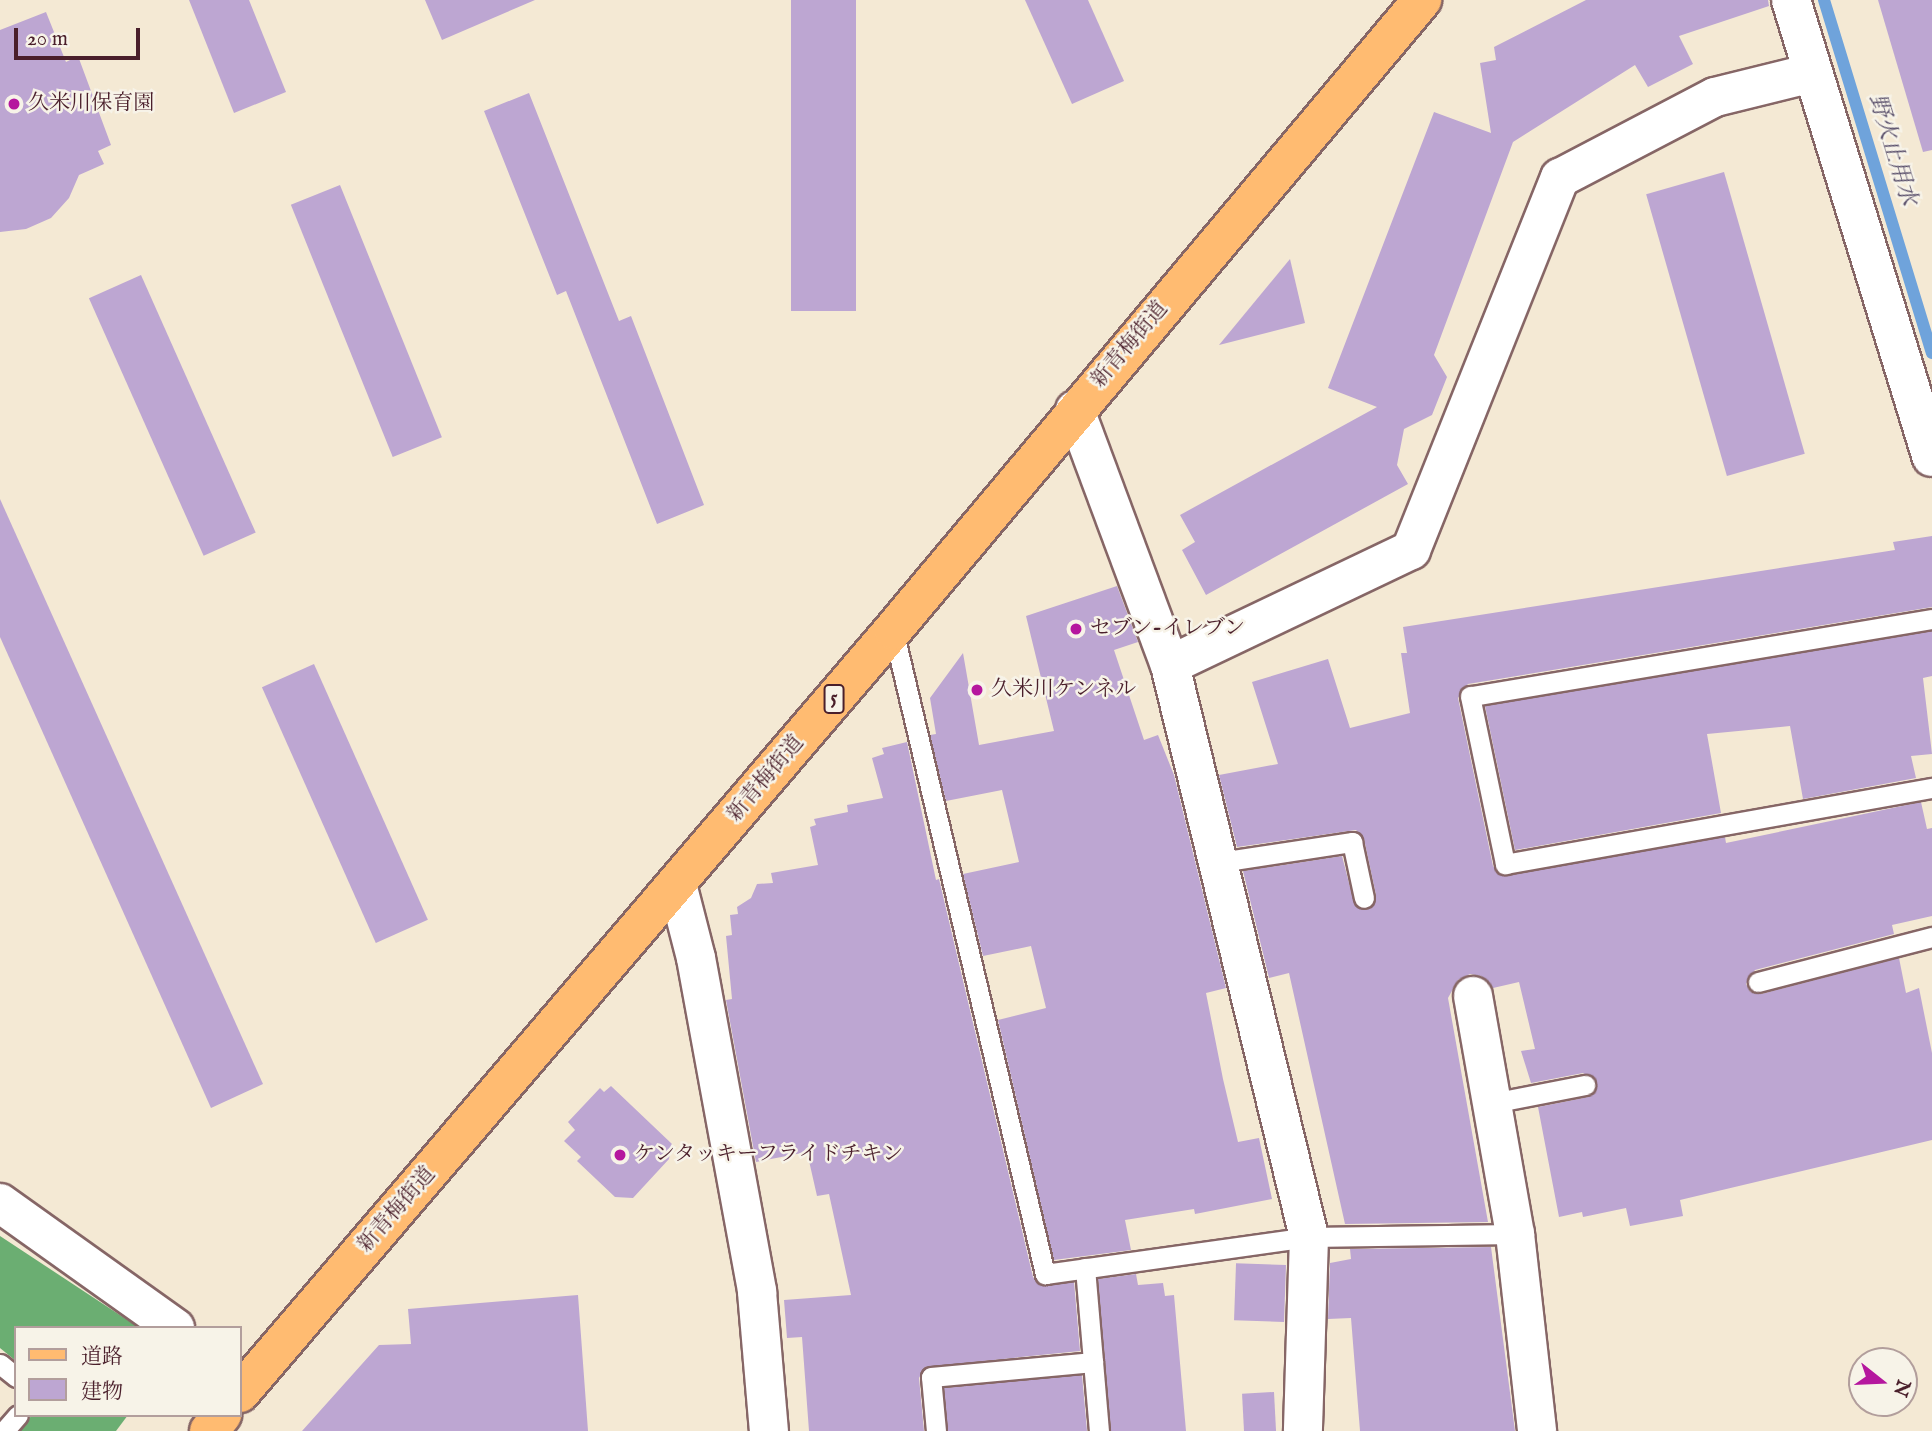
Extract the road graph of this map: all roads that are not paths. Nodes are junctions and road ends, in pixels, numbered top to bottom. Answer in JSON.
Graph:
{"nodes":[{"id":1,"x":1422,"y":0,"type":"edge"},
{"id":2,"x":1791,"y":0,"type":"edge"},
{"id":3,"x":1812,"y":73,"type":"junction"},
{"id":4,"x":1919,"y":374,"type":"edge"},
{"id":5,"x":1075,"y":410,"type":"junction"},
{"id":6,"x":1932,"y":457,"type":"edge"},
{"id":7,"x":1932,"y":620,"type":"edge"},
{"id":8,"x":893,"y":630,"type":"junction"},
{"id":9,"x":1170,"y":665,"type":"junction"},
{"id":10,"x":1932,"y":788,"type":"edge"},
{"id":11,"x":1220,"y":862,"type":"junction"},
{"id":12,"x":677,"y":884,"type":"junction"},
{"id":13,"x":1364,"y":898,"type":"dead end"},
{"id":14,"x":1932,"y":937,"type":"edge"},
{"id":15,"x":1758,"y":982,"type":"dead end"},
{"id":16,"x":1473,"y":996,"type":"dead end"},
{"id":17,"x":1586,"y":1086,"type":"dead end"},
{"id":18,"x":1492,"y":1103,"type":"junction"},
{"id":19,"x":0,"y":1203,"type":"edge"},
{"id":20,"x":1515,"y":1234,"type":"junction"},
{"id":21,"x":1309,"y":1237,"type":"junction"},
{"id":22,"x":1085,"y":1268,"type":"junction"},
{"id":23,"x":172,"y":1326,"type":"edge"},
{"id":24,"x":1093,"y":1362,"type":"junction"},
{"id":25,"x":0,"y":1364,"type":"edge"},
{"id":26,"x":14,"y":1375,"type":"edge"},
{"id":27,"x":242,"y":1386,"type":"edge"},
{"id":28,"x":16,"y":1417,"type":"edge"},
{"id":29,"x":220,"y":1417,"type":"edge"},
{"id":30,"x":4,"y":1431,"type":"edge"},
{"id":31,"x":209,"y":1431,"type":"edge"},
{"id":32,"x":769,"y":1431,"type":"edge"},
{"id":33,"x":936,"y":1431,"type":"edge"},
{"id":34,"x":1099,"y":1431,"type":"edge"},
{"id":35,"x":1303,"y":1431,"type":"edge"},
{"id":36,"x":1537,"y":1431,"type":"edge"}],
"edges":[{"from":1,"to":5,"type":"main road","name":"新青梅街道","number":"5"},
{"from":2,"to":3,"type":"street"},
{"from":3,"to":4,"type":"street"},
{"from":3,"to":9,"type":"street"},
{"from":4,"to":6,"type":"street"},
{"from":5,"to":8,"type":"main road","name":"新青梅街道","number":"5"},
{"from":5,"to":9,"type":"street"},
{"from":7,"to":10,"type":"lane"},
{"from":8,"to":12,"type":"main road","name":"新青梅街道","number":"5"},
{"from":8,"to":22,"type":"lane"},
{"from":9,"to":11,"type":"street"},
{"from":11,"to":13,"type":"lane"},
{"from":11,"to":21,"type":"street"},
{"from":12,"to":27,"type":"main road","name":"新青梅街道","number":"5"},
{"from":12,"to":32,"type":"street"},
{"from":14,"to":15,"type":"lane"},
{"from":16,"to":18,"type":"street"},
{"from":17,"to":18,"type":"lane"},
{"from":18,"to":20,"type":"street"},
{"from":19,"to":23,"type":"street"},
{"from":20,"to":21,"type":"lane"},
{"from":20,"to":36,"type":"street"},
{"from":21,"to":22,"type":"lane"},
{"from":21,"to":35,"type":"street"},
{"from":22,"to":24,"type":"lane"},
{"from":24,"to":33,"type":"lane"},
{"from":24,"to":34,"type":"lane"},
{"from":25,"to":26,"type":"lane"},
{"from":28,"to":30,"type":"lane"},
{"from":29,"to":31,"type":"main road"}]}
